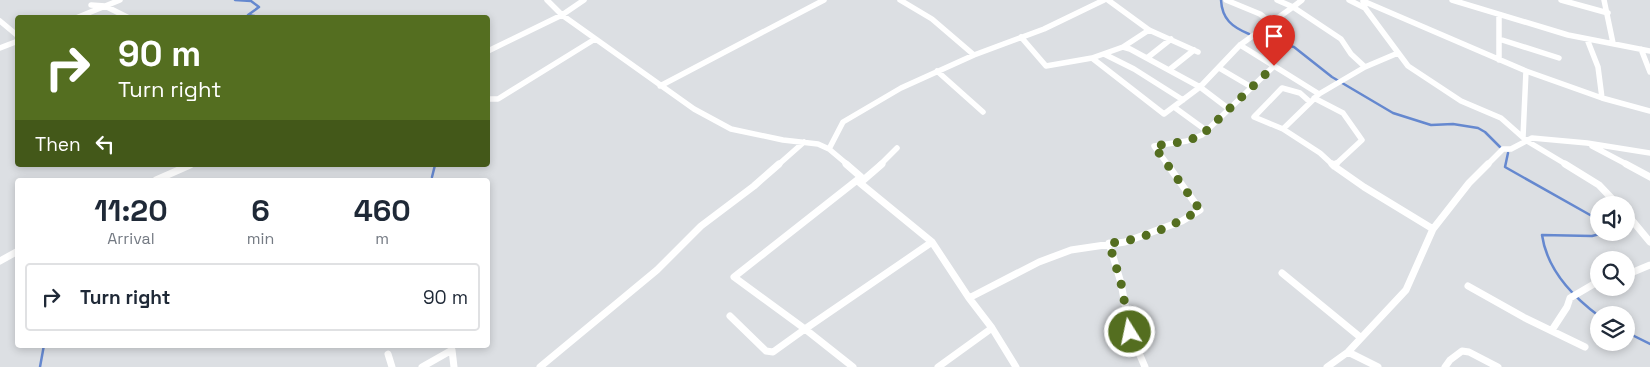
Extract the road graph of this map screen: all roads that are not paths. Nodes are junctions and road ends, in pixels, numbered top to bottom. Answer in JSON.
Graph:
{"nodes":[{"id":1,"x":120,"y":0,"type":"edge"},
{"id":2,"x":547,"y":0,"type":"edge"},
{"id":3,"x":584,"y":0,"type":"edge"},
{"id":4,"x":824,"y":0,"type":"edge"},
{"id":5,"x":900,"y":0,"type":"edge"},
{"id":6,"x":1104,"y":0,"type":"edge"},
{"id":7,"x":1108,"y":0,"type":"edge"},
{"id":8,"x":1226,"y":0,"type":"edge"},
{"id":9,"x":1277,"y":0,"type":"edge"},
{"id":10,"x":1302,"y":0,"type":"edge"},
{"id":11,"x":1349,"y":0,"type":"edge"},
{"id":12,"x":1452,"y":0,"type":"edge"},
{"id":13,"x":1561,"y":0,"type":"edge"},
{"id":14,"x":1604,"y":0,"type":"edge"},
{"id":15,"x":1364,"y":3,"type":"edge"},
{"id":16,"x":92,"y":5,"type":"dead end"},
{"id":17,"x":105,"y":6,"type":"junction"},
{"id":18,"x":1292,"y":7,"type":"junction"},
{"id":19,"x":1608,"y":13,"type":"junction"},
{"id":20,"x":83,"y":15,"type":"edge"},
{"id":21,"x":123,"y":15,"type":"edge"},
{"id":22,"x":562,"y":15,"type":"junction"},
{"id":23,"x":1499,"y":15,"type":"junction"},
{"id":24,"x":0,"y":21,"type":"edge"},
{"id":25,"x":1270,"y":22,"type":"junction"},
{"id":26,"x":1149,"y":30,"type":"junction"},
{"id":27,"x":15,"y":34,"type":"edge"},
{"id":28,"x":1021,"y":37,"type":"junction"},
{"id":29,"x":595,"y":39,"type":"junction"},
{"id":30,"x":1171,"y":39,"type":"junction"},
{"id":31,"x":1499,"y":39,"type":"junction"},
{"id":32,"x":1587,"y":39,"type":"junction"},
{"id":33,"x":15,"y":42,"type":"edge"},
{"id":34,"x":1613,"y":44,"type":"junction"},
{"id":35,"x":1240,"y":45,"type":"junction"},
{"id":36,"x":1123,"y":47,"type":"junction"},
{"id":37,"x":0,"y":48,"type":"edge"},
{"id":38,"x":1641,"y":49,"type":"junction"},
{"id":39,"x":490,"y":50,"type":"edge"},
{"id":40,"x":1650,"y":51,"type":"edge"},
{"id":41,"x":1104,"y":54,"type":"junction"},
{"id":42,"x":1398,"y":54,"type":"junction"},
{"id":43,"x":974,"y":55,"type":"junction"},
{"id":44,"x":1092,"y":58,"type":"junction"},
{"id":45,"x":1147,"y":58,"type":"junction"},
{"id":46,"x":1560,"y":58,"type":"dead end"},
{"id":47,"x":1499,"y":60,"type":"junction"},
{"id":48,"x":1274,"y":66,"type":"junction"},
{"id":49,"x":1365,"y":67,"type":"junction"},
{"id":50,"x":1219,"y":68,"type":"junction"},
{"id":51,"x":1168,"y":70,"type":"junction"},
{"id":52,"x":937,"y":71,"type":"junction"},
{"id":53,"x":1526,"y":71,"type":"junction"},
{"id":54,"x":1650,"y":72,"type":"edge"},
{"id":55,"x":660,"y":86,"type":"junction"},
{"id":56,"x":1200,"y":87,"type":"junction"},
{"id":57,"x":1253,"y":88,"type":"junction"},
{"id":58,"x":1314,"y":98,"type":"junction"},
{"id":59,"x":1602,"y":98,"type":"junction"},
{"id":60,"x":490,"y":99,"type":"edge"},
{"id":61,"x":1183,"y":100,"type":"junction"},
{"id":62,"x":1174,"y":107,"type":"junction"},
{"id":63,"x":1229,"y":109,"type":"junction"},
{"id":64,"x":983,"y":112,"type":"dead end"},
{"id":65,"x":1650,"y":112,"type":"edge"},
{"id":66,"x":1283,"y":129,"type":"junction"},
{"id":67,"x":1206,"y":131,"type":"junction"},
{"id":68,"x":1525,"y":139,"type":"junction"},
{"id":69,"x":804,"y":142,"type":"junction"},
{"id":70,"x":1586,"y":143,"type":"junction"},
{"id":71,"x":897,"y":148,"type":"dead end"},
{"id":72,"x":829,"y":149,"type":"junction"},
{"id":73,"x":1650,"y":153,"type":"edge"},
{"id":74,"x":1334,"y":166,"type":"junction"},
{"id":75,"x":185,"y":167,"type":"edge"},
{"id":76,"x":1650,"y":176,"type":"edge"},
{"id":77,"x":161,"y":178,"type":"edge"},
{"id":78,"x":861,"y":180,"type":"junction"},
{"id":79,"x":1609,"y":196,"type":"edge"},
{"id":80,"x":1635,"y":224,"type":"edge"},
{"id":81,"x":1433,"y":229,"type":"junction"},
{"id":82,"x":932,"y":242,"type":"junction"},
{"id":83,"x":1650,"y":242,"type":"edge"},
{"id":84,"x":1109,"y":243,"type":"junction"},
{"id":85,"x":15,"y":252,"type":"edge"},
{"id":86,"x":0,"y":260,"type":"edge"},
{"id":87,"x":1650,"y":265,"type":"edge"},
{"id":88,"x":1635,"y":271,"type":"edge"},
{"id":89,"x":1282,"y":273,"type":"dead end"},
{"id":90,"x":1468,"y":286,"type":"dead end"},
{"id":91,"x":1590,"y":286,"type":"edge"},
{"id":92,"x":969,"y":298,"type":"junction"},
{"id":93,"x":730,"y":316,"type":"dead end"},
{"id":94,"x":992,"y":328,"type":"junction"},
{"id":95,"x":805,"y":330,"type":"junction"},
{"id":96,"x":1552,"y":330,"type":"junction"},
{"id":97,"x":1360,"y":337,"type":"junction"},
{"id":98,"x":1585,"y":347,"type":"dead end"},
{"id":99,"x":1348,"y":352,"type":"junction"},
{"id":100,"x":388,"y":354,"type":"dead end"},
{"id":101,"x":392,"y":367,"type":"edge"},
{"id":102,"x":422,"y":367,"type":"edge"},
{"id":103,"x":454,"y":367,"type":"edge"},
{"id":104,"x":540,"y":367,"type":"edge"},
{"id":105,"x":853,"y":367,"type":"edge"},
{"id":106,"x":938,"y":367,"type":"edge"},
{"id":107,"x":1016,"y":367,"type":"edge"},
{"id":108,"x":1145,"y":367,"type":"edge"},
{"id":109,"x":1326,"y":367,"type":"edge"},
{"id":110,"x":1378,"y":367,"type":"edge"},
{"id":111,"x":1446,"y":367,"type":"edge"},
{"id":112,"x":1498,"y":367,"type":"edge"}],
"edges":[{"from":1,"to":17,"type":"street"},
{"from":2,"to":22,"type":"street"},
{"from":3,"to":22,"type":"street"},
{"from":4,"to":55,"type":"street"},
{"from":5,"to":43,"type":"street"},
{"from":6,"to":28,"type":"street"},
{"from":7,"to":26,"type":"street"},
{"from":8,"to":25,"type":"street"},
{"from":9,"to":18,"type":"street"},
{"from":10,"to":18,"type":"street"},
{"from":11,"to":15,"type":"street"},
{"from":12,"to":23,"type":"street"},
{"from":13,"to":19,"type":"street"},
{"from":14,"to":19,"type":"street"},
{"from":15,"to":42,"type":"street"},
{"from":15,"to":47,"type":"street"},
{"from":16,"to":17,"type":"street"},
{"from":17,"to":20,"type":"street"},
{"from":17,"to":21,"type":"street"},
{"from":18,"to":25,"type":"street"},
{"from":18,"to":49,"type":"street"},
{"from":19,"to":34,"type":"street"},
{"from":22,"to":29,"type":"street"},
{"from":22,"to":39,"type":"street"},
{"from":23,"to":31,"type":"street"},
{"from":23,"to":32,"type":"street"},
{"from":24,"to":27,"type":"street"},
{"from":25,"to":35,"type":"street"},
{"from":26,"to":30,"type":"street"},
{"from":26,"to":36,"type":"street"},
{"from":28,"to":43,"type":"street"},
{"from":28,"to":44,"type":"street"},
{"from":29,"to":55,"type":"street"},
{"from":29,"to":60,"type":"street"},
{"from":30,"to":45,"type":"street"},
{"from":30,"to":51,"type":"street"},
{"from":31,"to":46,"type":"street"},
{"from":31,"to":47,"type":"street"},
{"from":32,"to":34,"type":"street"},
{"from":32,"to":59,"type":"street"},
{"from":33,"to":37,"type":"street"},
{"from":34,"to":38,"type":"street"},
{"from":35,"to":48,"type":"street"},
{"from":35,"to":50,"type":"street"},
{"from":36,"to":41,"type":"street"},
{"from":36,"to":45,"type":"street"},
{"from":38,"to":40,"type":"street"},
{"from":38,"to":54,"type":"street"},
{"from":41,"to":44,"type":"street"},
{"from":41,"to":61,"type":"street"},
{"from":42,"to":49,"type":"street"},
{"from":42,"to":68,"type":"street"},
{"from":43,"to":52,"type":"street"},
{"from":44,"to":62,"type":"street"},
{"from":45,"to":51,"type":"street"},
{"from":47,"to":53,"type":"street"},
{"from":48,"to":57,"type":"street"},
{"from":48,"to":58,"type":"street"},
{"from":49,"to":58,"type":"street"},
{"from":50,"to":56,"type":"street"},
{"from":50,"to":57,"type":"street"},
{"from":51,"to":56,"type":"street"},
{"from":52,"to":64,"type":"street"},
{"from":52,"to":72,"type":"street"},
{"from":53,"to":59,"type":"street"},
{"from":53,"to":68,"type":"street"},
{"from":55,"to":69,"type":"street"},
{"from":56,"to":61,"type":"street"},
{"from":56,"to":63,"type":"street"},
{"from":57,"to":63,"type":"street"},
{"from":58,"to":66,"type":"street"},
{"from":58,"to":66,"type":"street"},
{"from":58,"to":74,"type":"street"},
{"from":59,"to":65,"type":"street"},
{"from":61,"to":62,"type":"street"},
{"from":62,"to":67,"type":"street"},
{"from":63,"to":67,"type":"street"},
{"from":66,"to":74,"type":"street"},
{"from":67,"to":84,"type":"street"},
{"from":68,"to":70,"type":"street"},
{"from":68,"to":79,"type":"street"},
{"from":68,"to":81,"type":"street"},
{"from":69,"to":72,"type":"street"},
{"from":69,"to":104,"type":"street"},
{"from":70,"to":73,"type":"street"},
{"from":70,"to":76,"type":"street"},
{"from":71,"to":78,"type":"street"},
{"from":72,"to":78,"type":"street"},
{"from":74,"to":81,"type":"street"},
{"from":75,"to":77,"type":"street"},
{"from":78,"to":82,"type":"street"},
{"from":78,"to":95,"type":"street"},
{"from":80,"to":83,"type":"street"},
{"from":81,"to":97,"type":"street"},
{"from":82,"to":92,"type":"street"},
{"from":82,"to":95,"type":"street"},
{"from":84,"to":92,"type":"street"},
{"from":84,"to":108,"type":"street"},
{"from":85,"to":86,"type":"street"},
{"from":87,"to":88,"type":"street"},
{"from":89,"to":97,"type":"street"},
{"from":90,"to":96,"type":"street"},
{"from":91,"to":96,"type":"street"},
{"from":92,"to":94,"type":"street"},
{"from":93,"to":95,"type":"street"},
{"from":94,"to":106,"type":"street"},
{"from":94,"to":107,"type":"street"},
{"from":95,"to":105,"type":"street"},
{"from":96,"to":98,"type":"street"},
{"from":97,"to":99,"type":"street"},
{"from":99,"to":109,"type":"street"},
{"from":99,"to":110,"type":"street"},
{"from":100,"to":101,"type":"street"},
{"from":102,"to":103,"type":"street"},
{"from":111,"to":112,"type":"street"}]}
